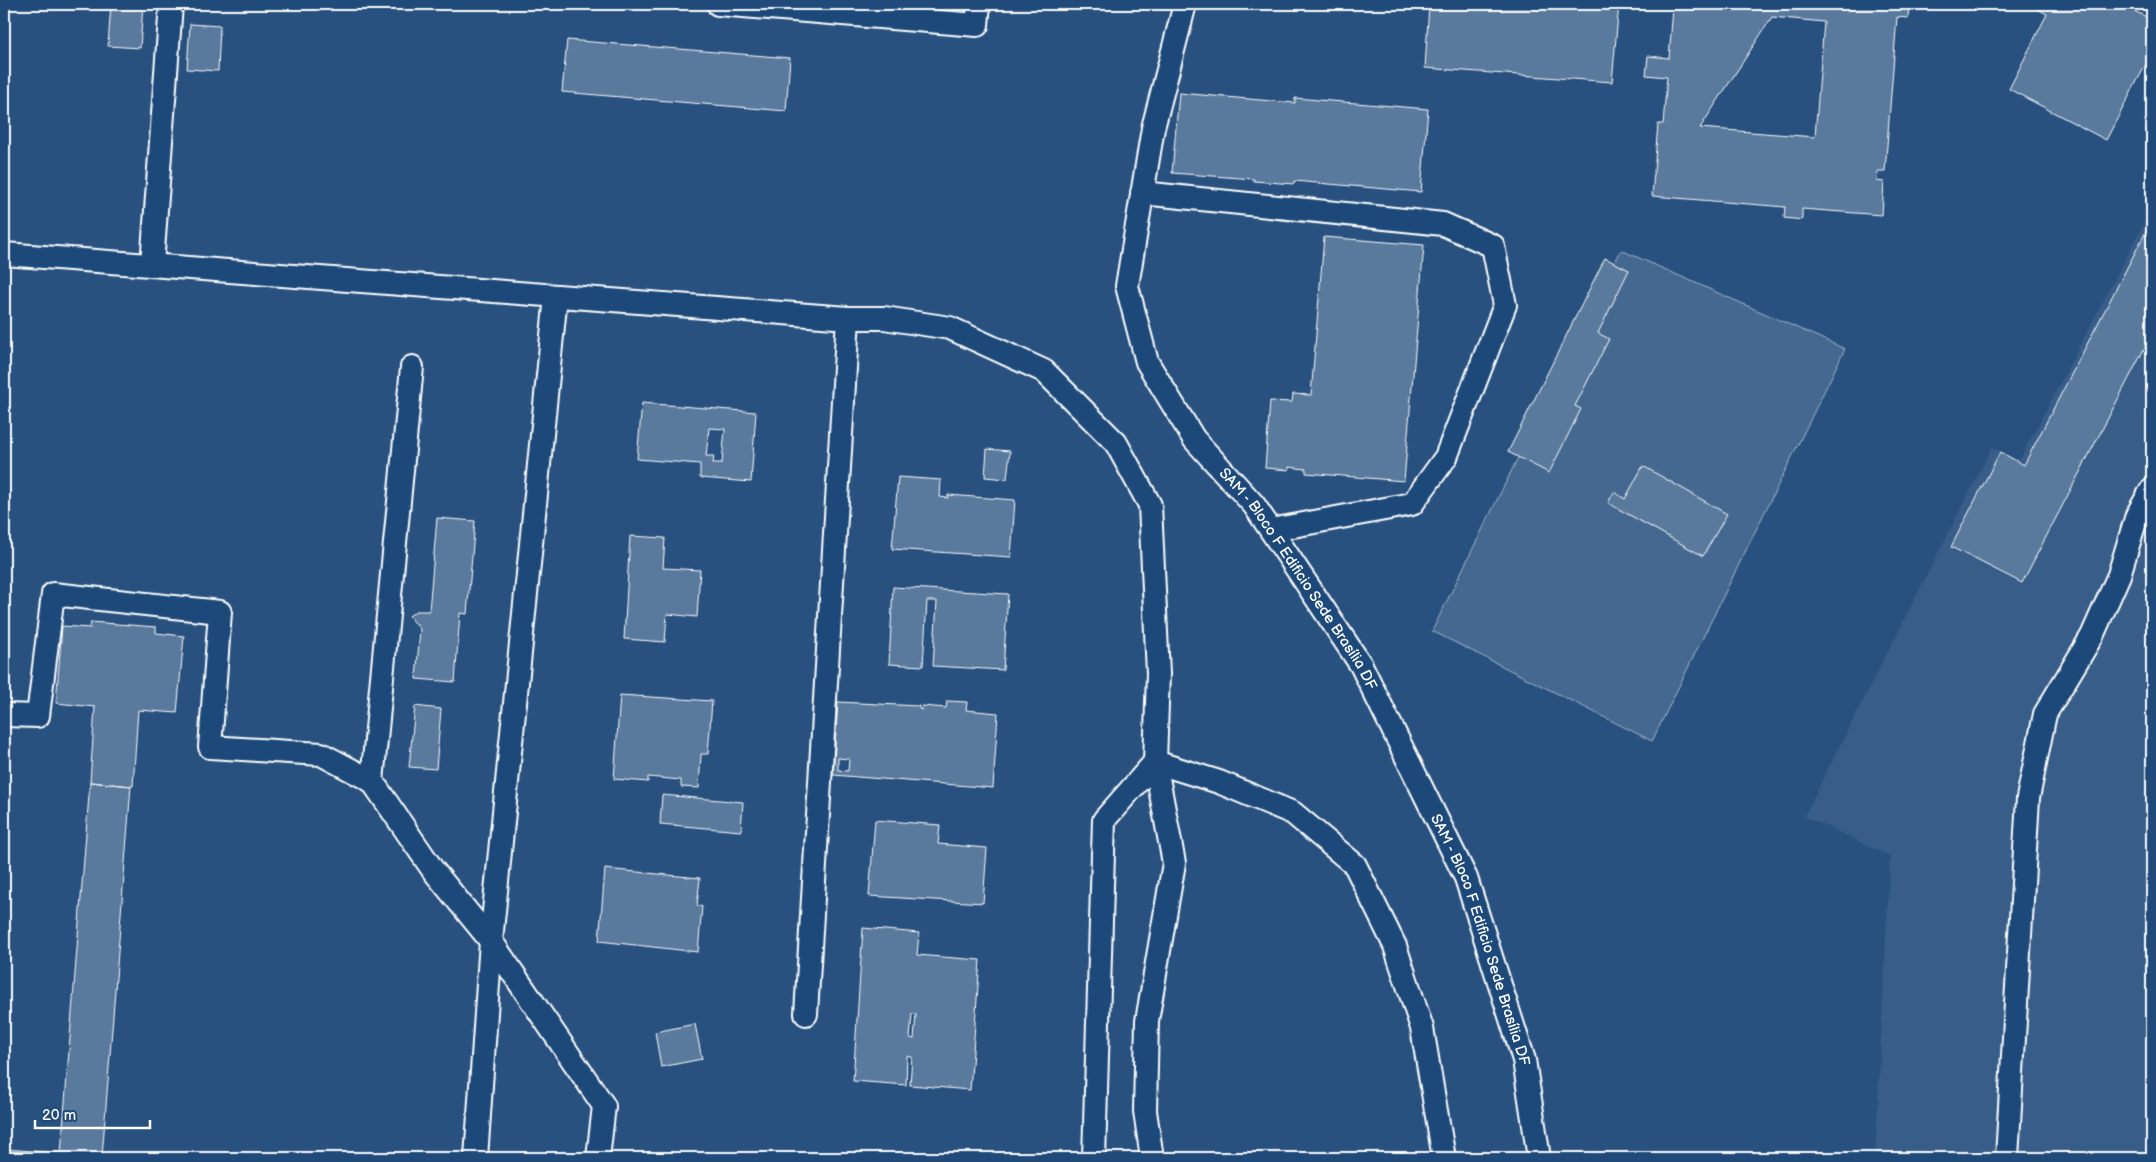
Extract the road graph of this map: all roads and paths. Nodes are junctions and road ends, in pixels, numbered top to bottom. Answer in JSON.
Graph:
{"nodes":[{"id":1,"x":171,"y":4,"type":"edge"},
{"id":2,"x":718,"y":4,"type":"edge"},
{"id":3,"x":978,"y":4,"type":"edge"},
{"id":4,"x":1185,"y":4,"type":"edge"},
{"id":5,"x":1142,"y":193,"type":"junction"},
{"id":6,"x":4,"y":254,"type":"edge"},
{"id":7,"x":152,"y":265,"type":"junction"},
{"id":8,"x":556,"y":296,"type":"junction"},
{"id":9,"x":848,"y":318,"type":"junction"},
{"id":10,"x":412,"y":367,"type":"dead end"},
{"id":11,"x":2152,"y":489,"type":"edge"},
{"id":12,"x":1271,"y":530,"type":"junction"},
{"id":13,"x":4,"y":715,"type":"edge"},
{"id":14,"x":1155,"y":762,"type":"junction"},
{"id":15,"x":372,"y":781,"type":"junction"},
{"id":16,"x":491,"y":941,"type":"junction"},
{"id":17,"x":806,"y":1014,"type":"dead end"},
{"id":18,"x":476,"y":1158,"type":"edge"},
{"id":19,"x":598,"y":1158,"type":"edge"},
{"id":20,"x":1094,"y":1158,"type":"edge"},
{"id":21,"x":1152,"y":1158,"type":"edge"},
{"id":22,"x":1444,"y":1158,"type":"edge"},
{"id":23,"x":1539,"y":1158,"type":"edge"},
{"id":24,"x":2007,"y":1158,"type":"edge"}],
"edges":[{"from":1,"to":7,"type":"lane"},
{"from":2,"to":3,"type":"lane"},
{"from":4,"to":5,"type":"lane","name":"SAM - Bloco F Edificio Sede Brasília DF"},
{"from":5,"to":12,"type":"lane","name":"SAM - Bloco F Edificio Sede Brasília DF"},
{"from":5,"to":12,"type":"lane"},
{"from":6,"to":7,"type":"lane"},
{"from":7,"to":8,"type":"lane"},
{"from":8,"to":9,"type":"lane"},
{"from":8,"to":16,"type":"lane"},
{"from":9,"to":14,"type":"lane"},
{"from":9,"to":17,"type":"lane"},
{"from":10,"to":15,"type":"lane"},
{"from":11,"to":24,"type":"lane"},
{"from":12,"to":23,"type":"lane","name":"SAM - Bloco F Edificio Sede Brasília DF"},
{"from":13,"to":15,"type":"lane"},
{"from":14,"to":20,"type":"lane"},
{"from":14,"to":21,"type":"lane"},
{"from":14,"to":22,"type":"lane"},
{"from":15,"to":16,"type":"lane"},
{"from":16,"to":18,"type":"lane"},
{"from":16,"to":19,"type":"lane"}]}
